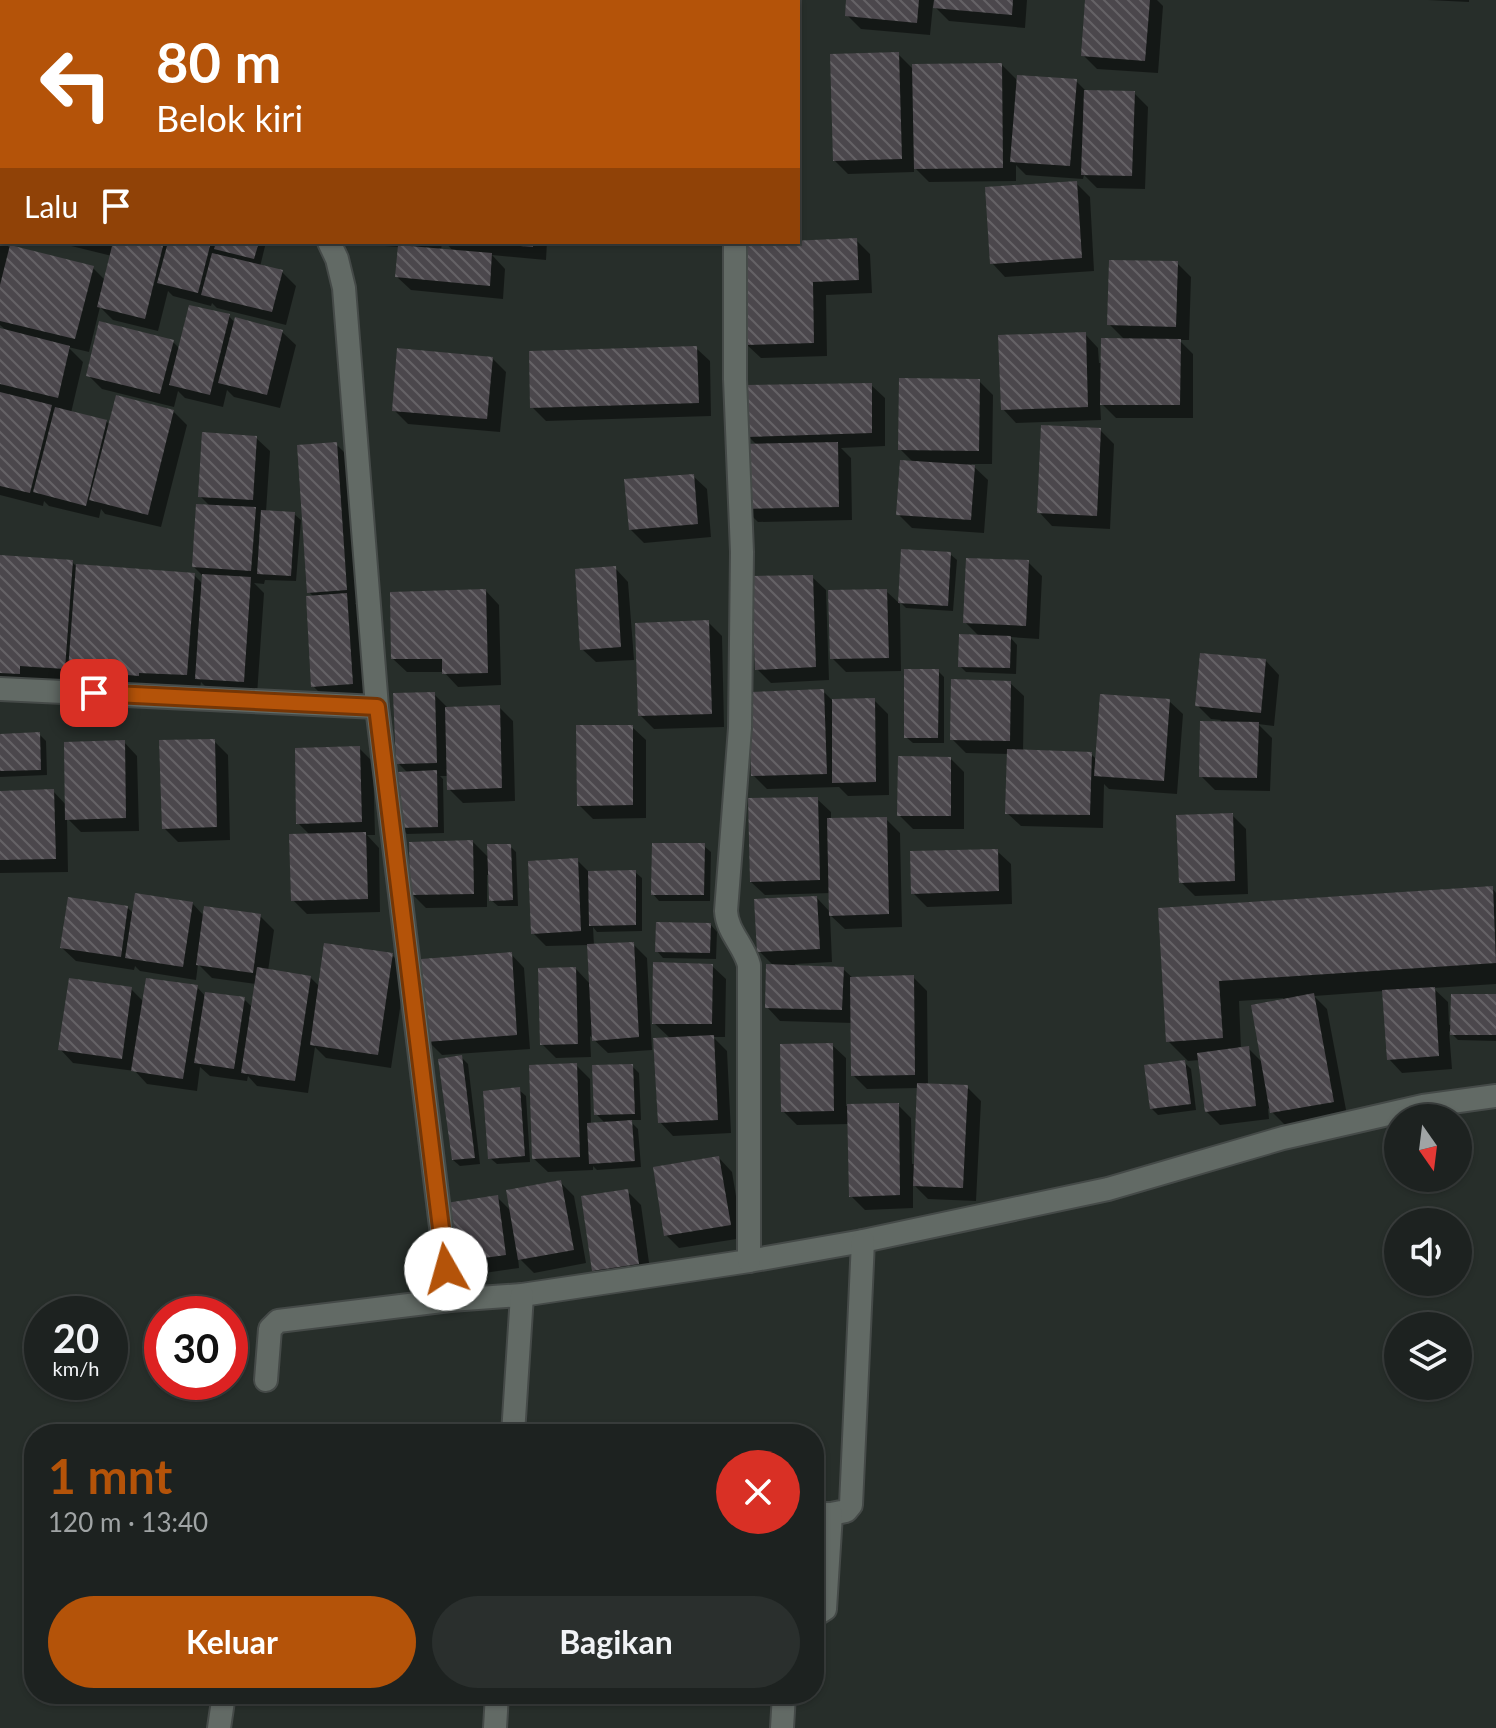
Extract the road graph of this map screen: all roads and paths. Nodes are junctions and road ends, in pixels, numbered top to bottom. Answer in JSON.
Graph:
{"nodes":[{"id":1,"x":330,"y":244,"type":"edge"},
{"id":2,"x":735,"y":244,"type":"edge"},
{"id":3,"x":0,"y":689,"type":"edge"},
{"id":4,"x":377,"y":707,"type":"junction"},
{"id":5,"x":1496,"y":1096,"type":"edge"},
{"id":6,"x":863,"y":1241,"type":"junction"},
{"id":7,"x":749,"y":1261,"type":"junction"},
{"id":8,"x":522,"y":1295,"type":"junction"},
{"id":9,"x":450,"y":1300,"type":"junction"},
{"id":10,"x":266,"y":1380,"type":"dead end"},
{"id":11,"x":514,"y":1424,"type":"edge"},
{"id":12,"x":824,"y":1514,"type":"edge"},
{"id":13,"x":824,"y":1562,"type":"edge"},
{"id":14,"x":824,"y":1610,"type":"edge"},
{"id":15,"x":223,"y":1704,"type":"edge"},
{"id":16,"x":496,"y":1704,"type":"edge"},
{"id":17,"x":783,"y":1704,"type":"edge"},
{"id":18,"x":219,"y":1728,"type":"edge"},
{"id":19,"x":495,"y":1728,"type":"edge"},
{"id":20,"x":782,"y":1728,"type":"edge"}],
"edges":[{"from":1,"to":4,"type":"street"},
{"from":2,"to":7,"type":"street"},
{"from":3,"to":4,"type":"street"},
{"from":4,"to":9,"type":"street"},
{"from":5,"to":6,"type":"street"},
{"from":6,"to":7,"type":"street"},
{"from":6,"to":12,"type":"street"},
{"from":7,"to":8,"type":"street"},
{"from":8,"to":9,"type":"street"},
{"from":8,"to":11,"type":"street"},
{"from":9,"to":10,"type":"street"},
{"from":13,"to":14,"type":"street"},
{"from":15,"to":18,"type":"street"},
{"from":16,"to":19,"type":"street"},
{"from":17,"to":20,"type":"street"}]}
